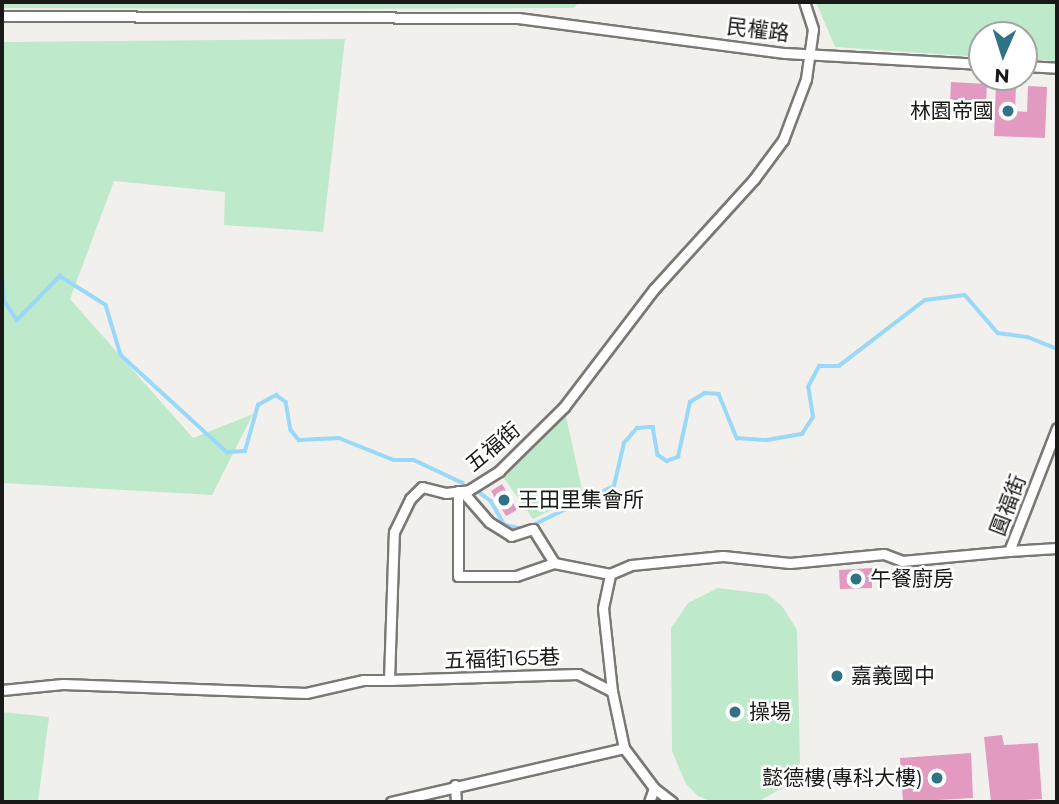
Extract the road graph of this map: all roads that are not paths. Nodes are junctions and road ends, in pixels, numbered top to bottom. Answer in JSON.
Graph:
{"nodes":[{"id":1,"x":804,"y":2,"type":"edge"},
{"id":2,"x":2,"y":16,"type":"edge"},
{"id":3,"x":811,"y":53,"type":"junction"},
{"id":4,"x":968,"y":63,"type":"edge"},
{"id":5,"x":1038,"y":67,"type":"edge"},
{"id":6,"x":1057,"y":68,"type":"edge"},
{"id":7,"x":1057,"y":428,"type":"edge"},
{"id":8,"x":460,"y":491,"type":"junction"},
{"id":9,"x":1057,"y":548,"type":"edge"},
{"id":10,"x":1009,"y":551,"type":"junction"},
{"id":11,"x":554,"y":563,"type":"junction"},
{"id":12,"x":610,"y":574,"type":"junction"},
{"id":13,"x":389,"y":680,"type":"junction"},
{"id":14,"x":2,"y":690,"type":"edge"},
{"id":15,"x":612,"y":691,"type":"junction"},
{"id":16,"x":624,"y":748,"type":"junction"},
{"id":17,"x":455,"y":785,"type":"junction"},
{"id":18,"x":654,"y":788,"type":"junction"},
{"id":19,"x":391,"y":802,"type":"edge"},
{"id":20,"x":456,"y":802,"type":"edge"},
{"id":21,"x":649,"y":802,"type":"edge"},
{"id":22,"x":672,"y":802,"type":"edge"}],
"edges":[{"from":1,"to":3,"type":"street","name":"五福街"},
{"from":2,"to":3,"type":"street","name":"民權路"},
{"from":3,"to":4,"type":"street","name":"民權路"},
{"from":3,"to":8,"type":"street","name":"五福街"},
{"from":5,"to":6,"type":"street"},
{"from":7,"to":10,"type":"street","name":"圓福街"},
{"from":8,"to":11,"type":"street"},
{"from":8,"to":11,"type":"street"},
{"from":8,"to":13,"type":"street","name":"五福街"},
{"from":9,"to":10,"type":"street","name":"圓福街"},
{"from":10,"to":12,"type":"street"},
{"from":11,"to":12,"type":"street"},
{"from":12,"to":15,"type":"street"},
{"from":13,"to":14,"type":"street"},
{"from":13,"to":15,"type":"street","name":"五福街165巷"},
{"from":15,"to":16,"type":"street"},
{"from":16,"to":17,"type":"street"},
{"from":16,"to":18,"type":"street"},
{"from":17,"to":19,"type":"street"},
{"from":17,"to":20,"type":"street"},
{"from":18,"to":21,"type":"street"},
{"from":18,"to":22,"type":"street"}]}
